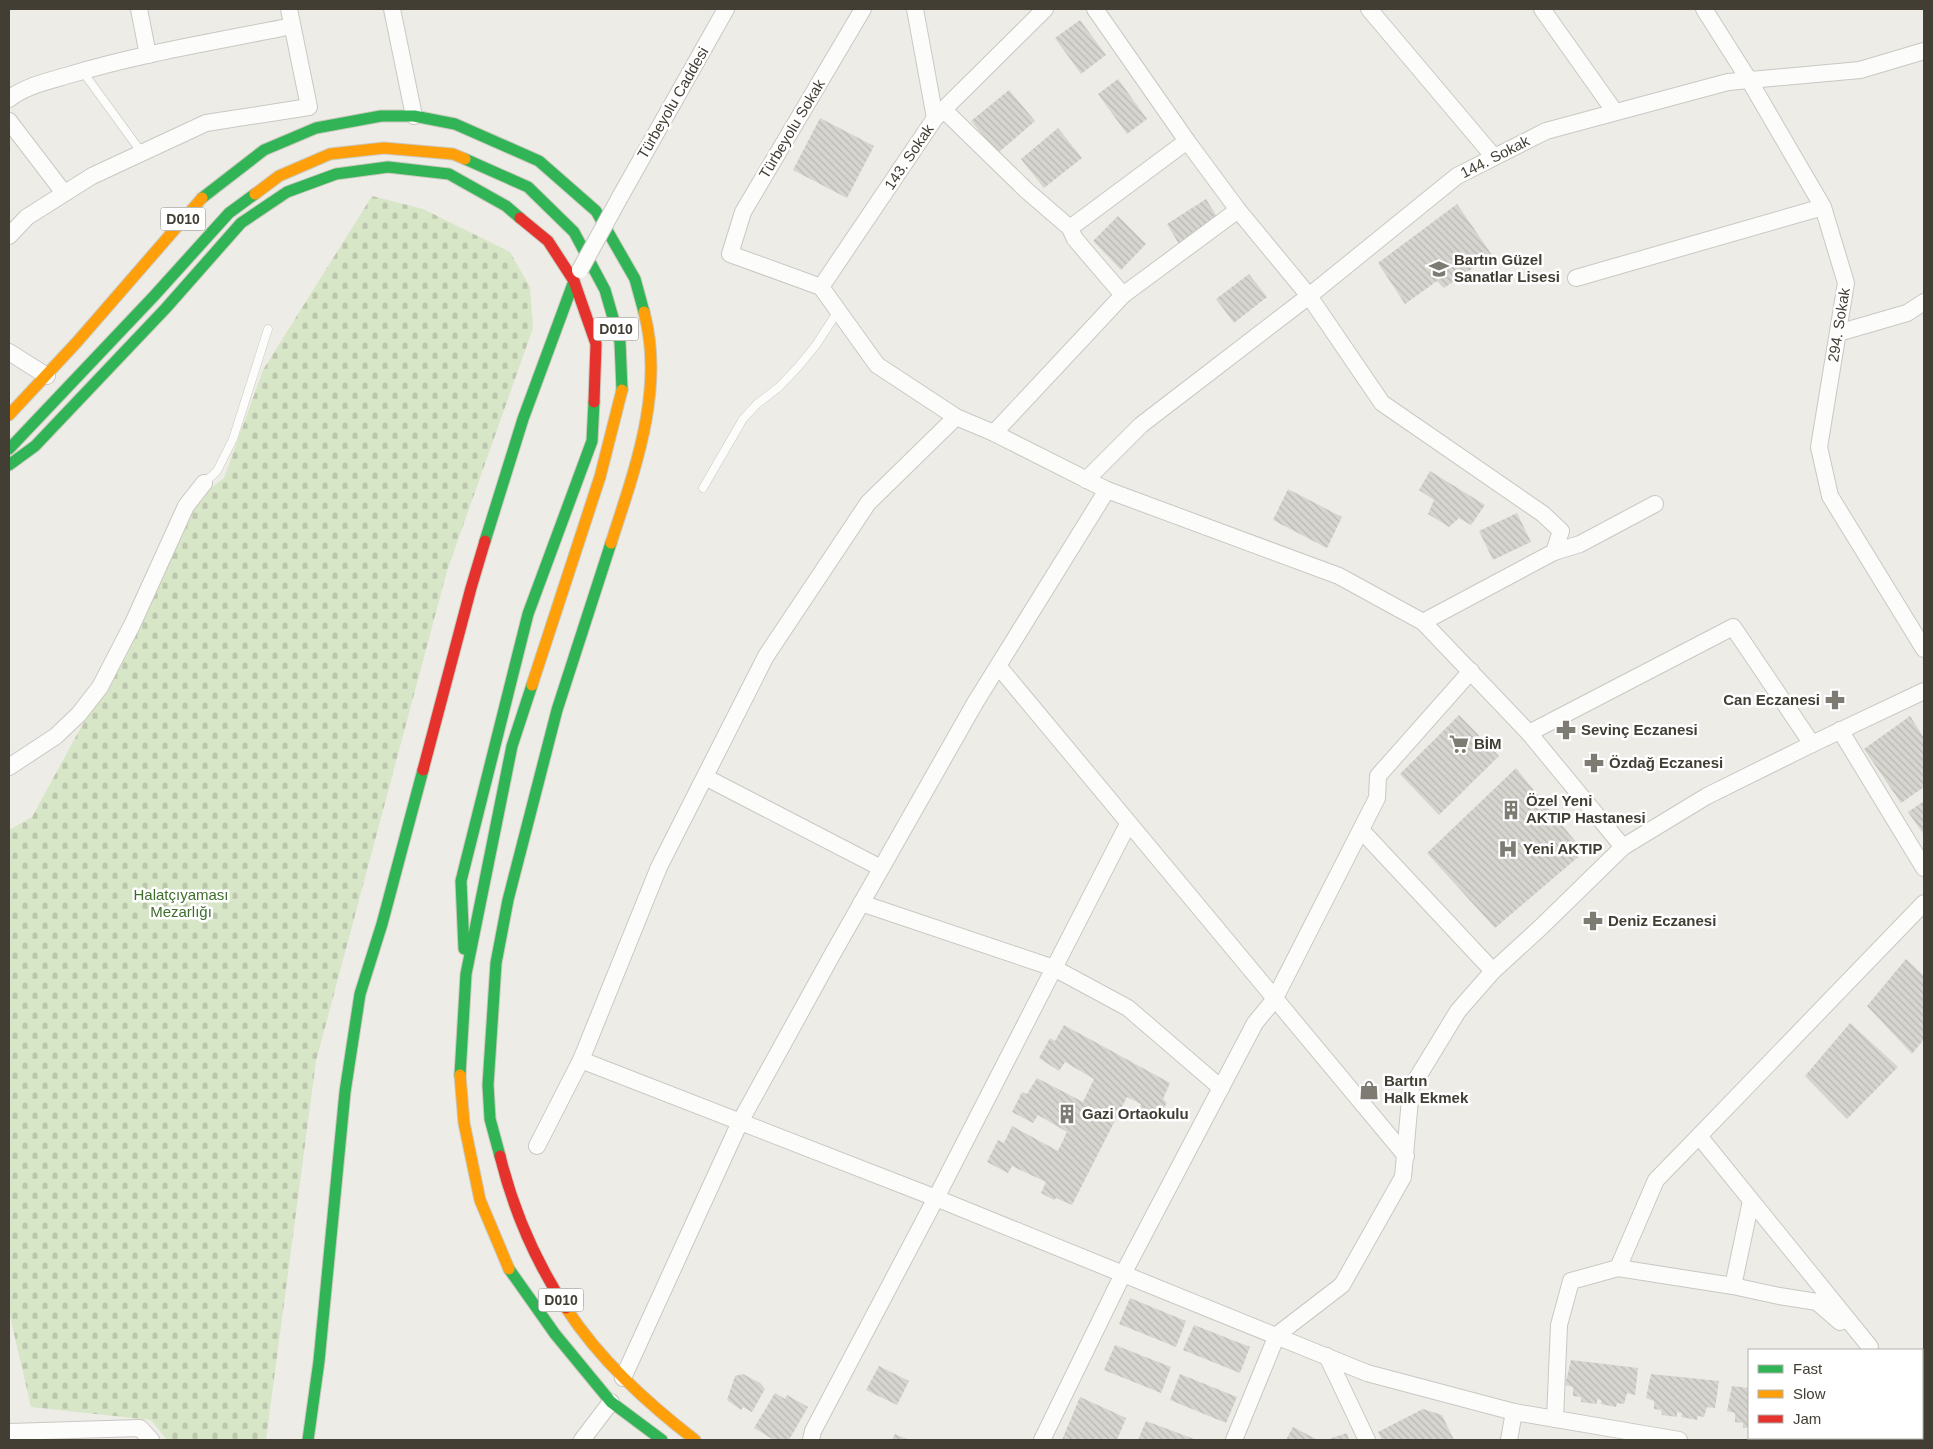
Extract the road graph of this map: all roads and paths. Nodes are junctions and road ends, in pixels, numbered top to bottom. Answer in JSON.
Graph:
{"nodes":[{"id":1,"x":139,"y":9,"type":"edge"},
{"id":2,"x":288,"y":9,"type":"edge"},
{"id":3,"x":392,"y":9,"type":"edge"},
{"id":4,"x":726,"y":9,"type":"edge"},
{"id":5,"x":863,"y":9,"type":"edge"},
{"id":6,"x":914,"y":9,"type":"edge"},
{"id":7,"x":1045,"y":9,"type":"edge"},
{"id":8,"x":1095,"y":9,"type":"edge"},
{"id":9,"x":1369,"y":9,"type":"edge"},
{"id":10,"x":1542,"y":9,"type":"edge"},
{"id":11,"x":1704,"y":9,"type":"edge"},
{"id":12,"x":292,"y":26,"type":"junction"},
{"id":13,"x":1924,"y":51,"type":"edge"},
{"id":14,"x":148,"y":56,"type":"junction"},
{"id":15,"x":83,"y":71,"type":"junction"},
{"id":16,"x":1749,"y":80,"type":"junction"},
{"id":17,"x":9,"y":99,"type":"edge"},
{"id":18,"x":1615,"y":112,"type":"junction"},
{"id":19,"x":940,"y":114,"type":"junction"},
{"id":20,"x":414,"y":116,"type":"junction"},
{"id":21,"x":9,"y":121,"type":"edge"},
{"id":22,"x":1187,"y":141,"type":"junction"},
{"id":23,"x":142,"y":153,"type":"junction"},
{"id":24,"x":1494,"y":157,"type":"junction"},
{"id":25,"x":64,"y":193,"type":"junction"},
{"id":26,"x":1823,"y":207,"type":"junction"},
{"id":27,"x":1238,"y":210,"type":"junction"},
{"id":28,"x":1070,"y":228,"type":"junction"},
{"id":29,"x":9,"y":236,"type":"edge"},
{"id":30,"x":577,"y":276,"type":"junction"},
{"id":31,"x":1576,"y":278,"type":"dead end"},
{"id":32,"x":821,"y":287,"type":"junction"},
{"id":33,"x":1123,"y":295,"type":"junction"},
{"id":34,"x":1309,"y":296,"type":"junction"},
{"id":35,"x":1924,"y":302,"type":"edge"},
{"id":36,"x":838,"y":311,"type":"junction"},
{"id":37,"x":268,"y":329,"type":"dead end"},
{"id":38,"x":1838,"y":333,"type":"junction"},
{"id":39,"x":9,"y":352,"type":"edge"},
{"id":40,"x":47,"y":376,"type":"junction"},
{"id":41,"x":9,"y":415,"type":"edge"},
{"id":42,"x":956,"y":416,"type":"junction"},
{"id":43,"x":994,"y":433,"type":"junction"},
{"id":44,"x":9,"y":449,"type":"edge"},
{"id":45,"x":9,"y":465,"type":"edge"},
{"id":46,"x":1086,"y":480,"type":"junction"},
{"id":47,"x":204,"y":483,"type":"joint"},
{"id":48,"x":703,"y":488,"type":"dead end"},
{"id":49,"x":1107,"y":490,"type":"junction"},
{"id":50,"x":1655,"y":504,"type":"dead end"},
{"id":51,"x":1554,"y":552,"type":"junction"},
{"id":52,"x":1423,"y":622,"type":"junction"},
{"id":53,"x":1924,"y":649,"type":"edge"},
{"id":54,"x":999,"y":667,"type":"junction"},
{"id":55,"x":1471,"y":671,"type":"junction"},
{"id":56,"x":1924,"y":691,"type":"edge"},
{"id":57,"x":1840,"y":730,"type":"junction"},
{"id":58,"x":1529,"y":733,"type":"junction"},
{"id":59,"x":1812,"y":744,"type":"junction"},
{"id":60,"x":9,"y":767,"type":"edge"},
{"id":61,"x":705,"y":776,"type":"junction"},
{"id":62,"x":1128,"y":824,"type":"junction"},
{"id":63,"x":1360,"y":830,"type":"junction"},
{"id":64,"x":1623,"y":847,"type":"junction"},
{"id":65,"x":881,"y":868,"type":"junction"},
{"id":66,"x":1924,"y":868,"type":"edge"},
{"id":67,"x":861,"y":903,"type":"junction"},
{"id":68,"x":1924,"y":903,"type":"edge"},
{"id":69,"x":1054,"y":968,"type":"junction"},
{"id":70,"x":1493,"y":971,"type":"junction"},
{"id":71,"x":466,"y":982,"type":"junction"},
{"id":72,"x":1274,"y":1000,"type":"junction"},
{"id":73,"x":581,"y":1060,"type":"junction"},
{"id":74,"x":1221,"y":1088,"type":"junction"},
{"id":75,"x":740,"y":1122,"type":"junction"},
{"id":76,"x":1699,"y":1136,"type":"junction"},
{"id":77,"x":537,"y":1146,"type":"dead end"},
{"id":78,"x":1406,"y":1156,"type":"junction"},
{"id":79,"x":936,"y":1198,"type":"junction"},
{"id":80,"x":1752,"y":1200,"type":"junction"},
{"id":81,"x":1618,"y":1268,"type":"junction"},
{"id":82,"x":1123,"y":1274,"type":"junction"},
{"id":83,"x":1733,"y":1286,"type":"junction"},
{"id":84,"x":1276,"y":1335,"type":"junction"},
{"id":85,"x":1871,"y":1349,"type":"edge"},
{"id":86,"x":1327,"y":1356,"type":"junction"},
{"id":87,"x":623,"y":1378,"type":"junction"},
{"id":88,"x":611,"y":1402,"type":"junction"},
{"id":89,"x":1514,"y":1412,"type":"junction"},
{"id":90,"x":1555,"y":1419,"type":"junction"},
{"id":91,"x":9,"y":1432,"type":"edge"},
{"id":92,"x":151,"y":1440,"type":"edge"},
{"id":93,"x":308,"y":1440,"type":"edge"},
{"id":94,"x":582,"y":1440,"type":"edge"},
{"id":95,"x":662,"y":1440,"type":"edge"},
{"id":96,"x":695,"y":1440,"type":"edge"},
{"id":97,"x":811,"y":1440,"type":"edge"},
{"id":98,"x":1042,"y":1440,"type":"edge"},
{"id":99,"x":1234,"y":1440,"type":"edge"},
{"id":100,"x":1367,"y":1440,"type":"edge"},
{"id":101,"x":1509,"y":1440,"type":"edge"},
{"id":102,"x":1679,"y":1440,"type":"edge"}],
"edges":[{"from":1,"to":14,"type":"street"},
{"from":2,"to":12,"type":"street"},
{"from":3,"to":20,"type":"street"},
{"from":4,"to":30,"type":"street","name":"Türbeyolu Caddesi","bridge":true},
{"from":5,"to":32,"type":"street","name":"Türbeyolu Sokak"},
{"from":6,"to":19,"type":"street","name":"143. Sokak"},
{"from":7,"to":19,"type":"street"},
{"from":8,"to":22,"type":"street"},
{"from":9,"to":24,"type":"street"},
{"from":10,"to":18,"type":"street"},
{"from":11,"to":16,"type":"street","name":"294. Sokak"},
{"from":12,"to":14,"type":"street"},
{"from":12,"to":23,"type":"street"},
{"from":13,"to":16,"type":"street","name":"144. Sokak"},
{"from":14,"to":15,"type":"street"},
{"from":15,"to":17,"type":"street"},
{"from":15,"to":23,"type":"lane"},
{"from":16,"to":18,"type":"street","name":"144. Sokak"},
{"from":16,"to":26,"type":"street","name":"294. Sokak"},
{"from":18,"to":24,"type":"street","name":"144. Sokak"},
{"from":19,"to":28,"type":"street"},
{"from":19,"to":32,"type":"street","name":"143. Sokak"},
{"from":20,"to":40,"type":"main road","number":"D010"},
{"from":20,"to":87,"type":"main road","number":"D010"},
{"from":21,"to":25,"type":"street"},
{"from":22,"to":27,"type":"street"},
{"from":22,"to":28,"type":"street"},
{"from":23,"to":25,"type":"street"},
{"from":24,"to":34,"type":"street","name":"144. Sokak"},
{"from":25,"to":29,"type":"street"},
{"from":26,"to":31,"type":"street"},
{"from":26,"to":38,"type":"street","name":"294. Sokak"},
{"from":27,"to":33,"type":"street"},
{"from":27,"to":34,"type":"street"},
{"from":28,"to":33,"type":"street"},
{"from":30,"to":45,"type":"main road"},
{"from":30,"to":71,"type":"main road"},
{"from":30,"to":93,"type":"main road"},
{"from":32,"to":36,"type":"street"},
{"from":33,"to":43,"type":"street"},
{"from":34,"to":46,"type":"street","name":"144. Sokak"},
{"from":34,"to":51,"type":"street"},
{"from":35,"to":38,"type":"street"},
{"from":36,"to":42,"type":"street"},
{"from":36,"to":48,"type":"lane"},
{"from":37,"to":47,"type":"lane"},
{"from":38,"to":53,"type":"street","name":"294. Sokak"},
{"from":39,"to":40,"type":"street"},
{"from":40,"to":41,"type":"main road","number":"D010"},
{"from":42,"to":43,"type":"street"},
{"from":42,"to":61,"type":"street"},
{"from":43,"to":46,"type":"street"},
{"from":44,"to":71,"type":"main road","number":"D010"},
{"from":46,"to":49,"type":"street"},
{"from":47,"to":60,"type":"street"},
{"from":49,"to":52,"type":"street"},
{"from":49,"to":54,"type":"street"},
{"from":50,"to":51,"type":"street"},
{"from":51,"to":52,"type":"street"},
{"from":52,"to":55,"type":"street"},
{"from":54,"to":62,"type":"street"},
{"from":54,"to":65,"type":"street"},
{"from":55,"to":58,"type":"street"},
{"from":55,"to":63,"type":"street"},
{"from":56,"to":57,"type":"street"},
{"from":57,"to":59,"type":"street"},
{"from":57,"to":66,"type":"street"},
{"from":58,"to":59,"type":"street"},
{"from":58,"to":64,"type":"street"},
{"from":59,"to":64,"type":"street"},
{"from":61,"to":65,"type":"street"},
{"from":61,"to":73,"type":"street"},
{"from":62,"to":69,"type":"street"},
{"from":62,"to":72,"type":"street"},
{"from":63,"to":70,"type":"street"},
{"from":63,"to":72,"type":"street"},
{"from":64,"to":70,"type":"street"},
{"from":65,"to":67,"type":"street"},
{"from":67,"to":69,"type":"street"},
{"from":67,"to":75,"type":"street"},
{"from":68,"to":76,"type":"street"},
{"from":69,"to":74,"type":"street"},
{"from":69,"to":79,"type":"street"},
{"from":70,"to":78,"type":"street"},
{"from":71,"to":88,"type":"main road","number":"D010"},
{"from":72,"to":74,"type":"street"},
{"from":72,"to":78,"type":"street"},
{"from":73,"to":75,"type":"street"},
{"from":73,"to":77,"type":"street"},
{"from":74,"to":82,"type":"street"},
{"from":75,"to":79,"type":"street"},
{"from":75,"to":87,"type":"street"},
{"from":76,"to":80,"type":"street"},
{"from":76,"to":81,"type":"street"},
{"from":78,"to":84,"type":"street"},
{"from":79,"to":82,"type":"street"},
{"from":79,"to":97,"type":"street"},
{"from":80,"to":83,"type":"street"},
{"from":80,"to":85,"type":"street"},
{"from":81,"to":83,"type":"street"},
{"from":81,"to":90,"type":"street"},
{"from":82,"to":84,"type":"street"},
{"from":82,"to":98,"type":"street"},
{"from":83,"to":85,"type":"street"},
{"from":84,"to":86,"type":"street"},
{"from":84,"to":99,"type":"street"},
{"from":86,"to":89,"type":"street"},
{"from":86,"to":100,"type":"street"},
{"from":87,"to":96,"type":"main road","number":"D010"},
{"from":88,"to":94,"type":"street"},
{"from":88,"to":95,"type":"main road","number":"D010"},
{"from":89,"to":90,"type":"street"},
{"from":89,"to":101,"type":"street"},
{"from":90,"to":102,"type":"street"},
{"from":91,"to":92,"type":"street"}]}
